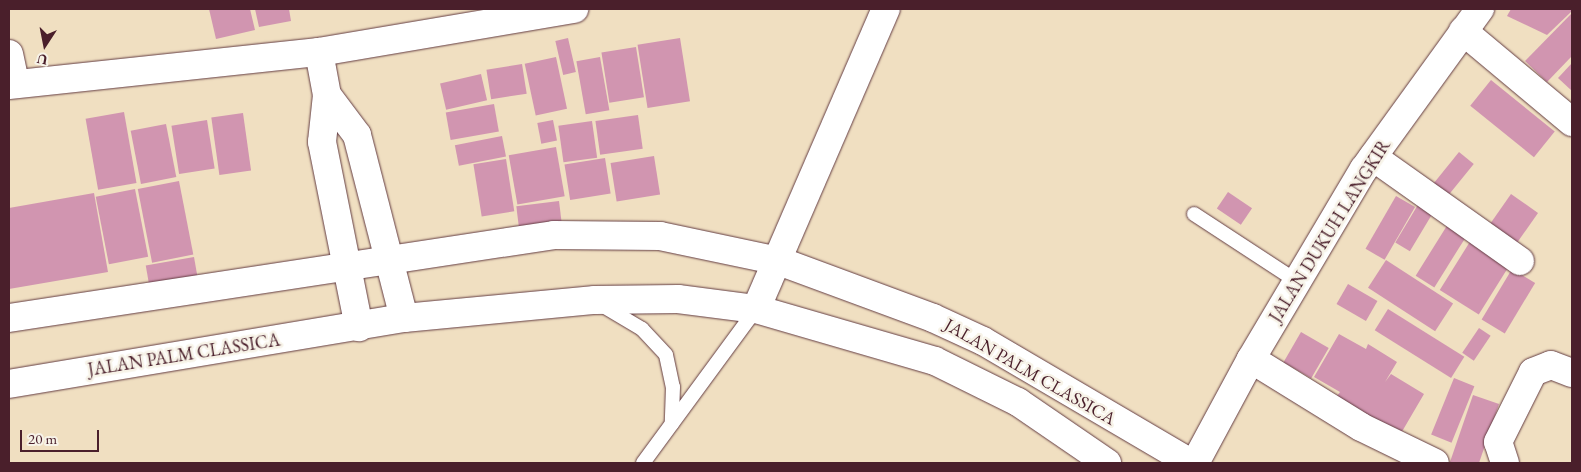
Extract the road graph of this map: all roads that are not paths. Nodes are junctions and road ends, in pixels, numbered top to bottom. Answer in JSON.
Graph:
{"nodes":[{"id":1,"x":574,"y":9,"type":"edge"},
{"id":2,"x":886,"y":9,"type":"edge"},
{"id":3,"x":1480,"y":9,"type":"edge"},
{"id":4,"x":1463,"y":31,"type":"junction"},
{"id":5,"x":319,"y":52,"type":"junction"},
{"id":6,"x":9,"y":54,"type":"edge"},
{"id":7,"x":12,"y":84,"type":"edge"},
{"id":8,"x":327,"y":95,"type":"junction"},
{"id":9,"x":1572,"y":122,"type":"edge"},
{"id":10,"x":1373,"y":157,"type":"junction"},
{"id":11,"x":1194,"y":214,"type":"dead end"},
{"id":12,"x":390,"y":258,"type":"junction"},
{"id":13,"x":779,"y":261,"type":"junction"},
{"id":14,"x":1520,"y":261,"type":"dead end"},
{"id":15,"x":349,"y":268,"type":"junction"},
{"id":16,"x":1298,"y":282,"type":"junction"},
{"id":17,"x":595,"y":300,"type":"junction"},
{"id":18,"x":756,"y":309,"type":"junction"},
{"id":19,"x":9,"y":318,"type":"edge"},
{"id":20,"x":404,"y":318,"type":"junction"},
{"id":21,"x":359,"y":326,"type":"junction"},
{"id":22,"x":1251,"y":359,"type":"junction"},
{"id":23,"x":1572,"y":373,"type":"edge"},
{"id":24,"x":9,"y":384,"type":"edge"},
{"id":25,"x":672,"y":424,"type":"junction"},
{"id":26,"x":643,"y":463,"type":"edge"},
{"id":27,"x":1107,"y":463,"type":"edge"},
{"id":28,"x":1191,"y":463,"type":"edge"},
{"id":29,"x":1195,"y":463,"type":"edge"},
{"id":30,"x":1435,"y":463,"type":"edge"},
{"id":31,"x":1505,"y":463,"type":"edge"}],
"edges":[{"from":1,"to":5,"type":"street"},
{"from":2,"to":13,"type":"street"},
{"from":3,"to":4,"type":"street","name":"JALAN DUKUH LANGKIR"},
{"from":4,"to":9,"type":"street"},
{"from":4,"to":10,"type":"street","name":"JALAN DUKUH LANGKIR"},
{"from":5,"to":7,"type":"street"},
{"from":5,"to":8,"type":"street"},
{"from":6,"to":7,"type":"street"},
{"from":8,"to":12,"type":"street"},
{"from":8,"to":15,"type":"street"},
{"from":10,"to":14,"type":"street"},
{"from":10,"to":16,"type":"street","name":"JALAN DUKUH LANGKIR"},
{"from":11,"to":16,"type":"lane"},
{"from":12,"to":13,"type":"street","name":"JALAN PALM CLASSICA"},
{"from":12,"to":15,"type":"street","name":"JALAN PALM CLASSICA"},
{"from":12,"to":20,"type":"street"},
{"from":13,"to":18,"type":"street"},
{"from":13,"to":28,"type":"street","name":"JALAN PALM CLASSICA"},
{"from":15,"to":19,"type":"street","name":"JALAN PALM CLASSICA"},
{"from":15,"to":21,"type":"street"},
{"from":16,"to":22,"type":"street","name":"JALAN DUKUH LANGKIR"},
{"from":17,"to":18,"type":"street","name":"JALAN PALM CLASSICA"},
{"from":17,"to":20,"type":"street","name":"JALAN PALM CLASSICA"},
{"from":17,"to":25,"type":"lane"},
{"from":18,"to":25,"type":"lane"},
{"from":18,"to":27,"type":"street","name":"JALAN PALM CLASSICA"},
{"from":20,"to":21,"type":"street","name":"JALAN PALM CLASSICA"},
{"from":21,"to":24,"type":"street","name":"JALAN PALM CLASSICA"},
{"from":22,"to":29,"type":"street","name":"JALAN DUKUH LANGKIR"},
{"from":22,"to":30,"type":"street"},
{"from":23,"to":31,"type":"street"},
{"from":25,"to":26,"type":"lane"}]}
